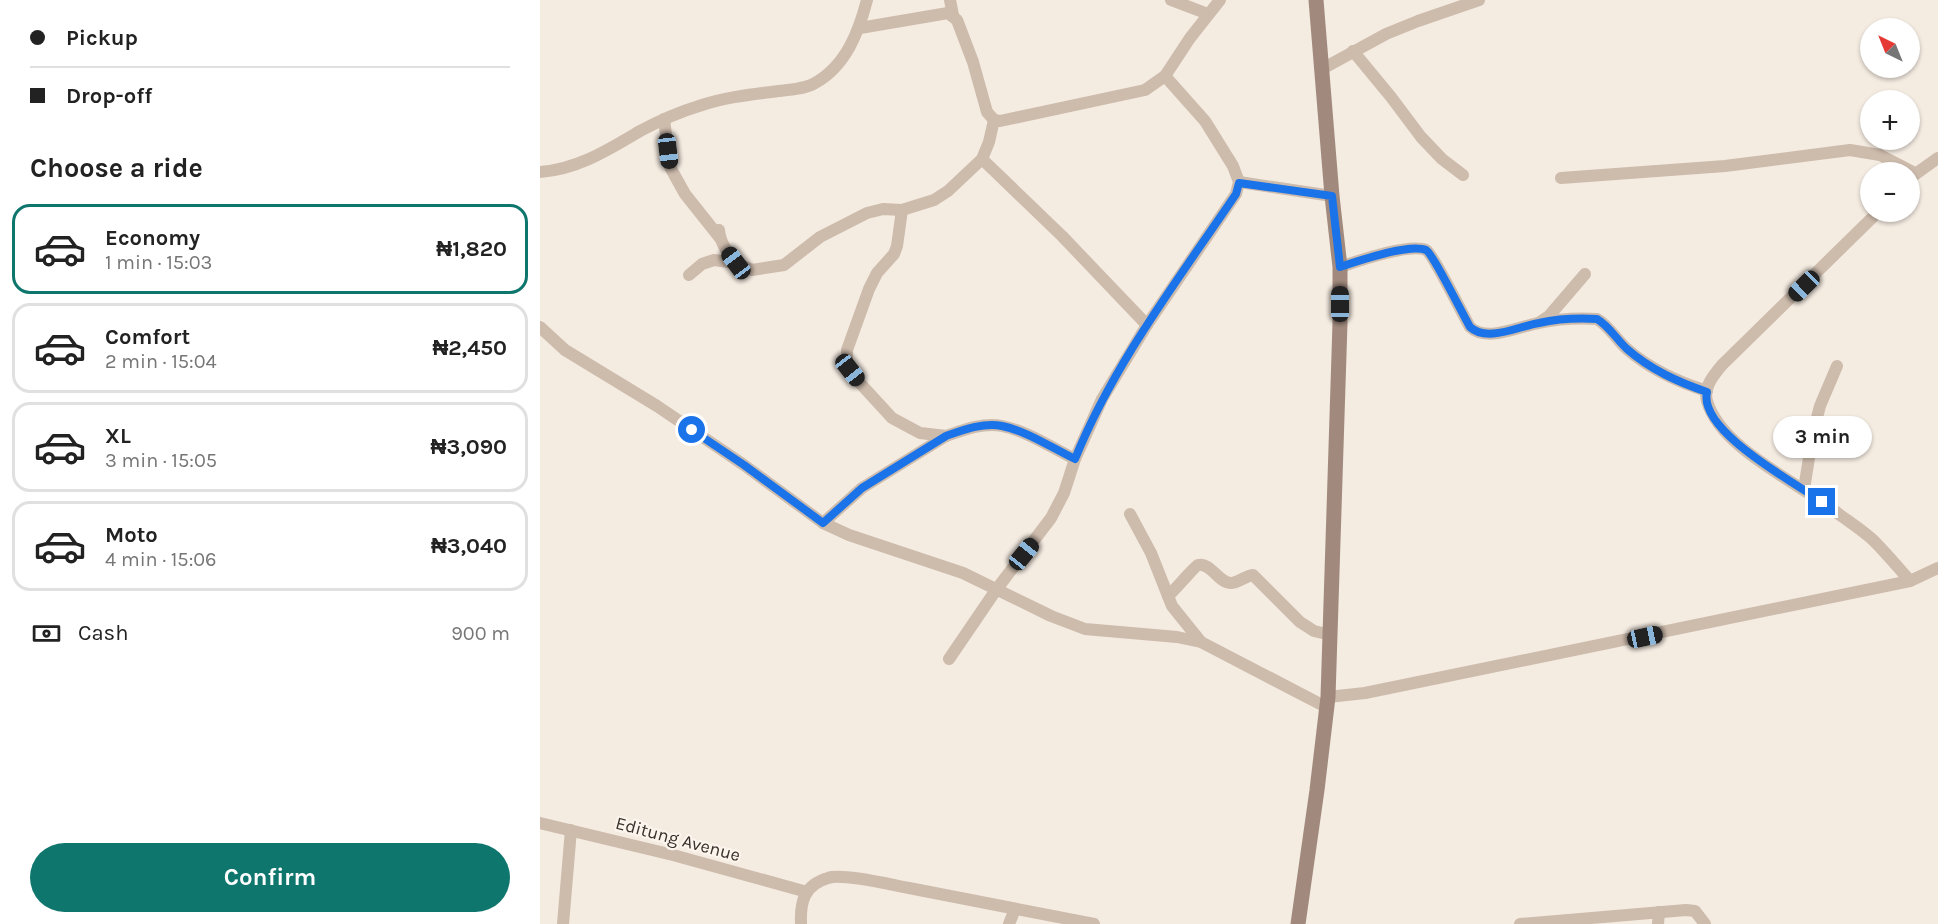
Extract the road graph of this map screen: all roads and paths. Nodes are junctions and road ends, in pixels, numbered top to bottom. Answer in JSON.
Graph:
{"nodes":[{"id":1,"x":867,"y":0,"type":"edge"},
{"id":2,"x":950,"y":0,"type":"edge"},
{"id":3,"x":1171,"y":0,"type":"edge"},
{"id":4,"x":1220,"y":0,"type":"edge"},
{"id":5,"x":1316,"y":0,"type":"edge"},
{"id":6,"x":1479,"y":0,"type":"edge"},
{"id":7,"x":1208,"y":14,"type":"junction"},
{"id":8,"x":953,"y":15,"type":"junction"},
{"id":9,"x":860,"y":28,"type":"junction"},
{"id":10,"x":1353,"y":51,"type":"junction"},
{"id":11,"x":1322,"y":69,"type":"junction"},
{"id":12,"x":1165,"y":76,"type":"junction"},
{"id":13,"x":664,"y":119,"type":"junction"},
{"id":14,"x":994,"y":120,"type":"junction"},
{"id":15,"x":1938,"y":158,"type":"edge"},
{"id":16,"x":982,"y":159,"type":"junction"},
{"id":17,"x":1891,"y":162,"type":"edge"},
{"id":18,"x":1920,"y":170,"type":"edge"},
{"id":19,"x":540,"y":172,"type":"edge"},
{"id":20,"x":1463,"y":175,"type":"dead end"},
{"id":21,"x":1561,"y":177,"type":"dead end"},
{"id":22,"x":1239,"y":183,"type":"junction"},
{"id":23,"x":1332,"y":196,"type":"junction"},
{"id":24,"x":902,"y":210,"type":"junction"},
{"id":25,"x":1868,"y":222,"type":"edge"},
{"id":26,"x":719,"y":223,"type":"dead end"},
{"id":27,"x":720,"y":238,"type":"junction"},
{"id":28,"x":736,"y":263,"type":"junction"},
{"id":29,"x":1340,"y":267,"type":"junction"},
{"id":30,"x":1585,"y":274,"type":"dead end"},
{"id":31,"x":689,"y":275,"type":"dead end"},
{"id":32,"x":1539,"y":322,"type":"junction"},
{"id":33,"x":1147,"y":325,"type":"junction"},
{"id":34,"x":540,"y":327,"type":"edge"},
{"id":35,"x":1837,"y":366,"type":"dead end"},
{"id":36,"x":1707,"y":392,"type":"junction"},
{"id":37,"x":946,"y":436,"type":"junction"},
{"id":38,"x":1075,"y":459,"type":"junction"},
{"id":39,"x":1804,"y":489,"type":"junction"},
{"id":40,"x":1130,"y":514,"type":"dead end"},
{"id":41,"x":823,"y":523,"type":"junction"},
{"id":42,"x":1938,"y":568,"type":"edge"},
{"id":43,"x":1910,"y":581,"type":"junction"},
{"id":44,"x":996,"y":590,"type":"junction"},
{"id":45,"x":1168,"y":596,"type":"junction"},
{"id":46,"x":1331,"y":635,"type":"junction"},
{"id":47,"x":1201,"y":642,"type":"junction"},
{"id":48,"x":949,"y":659,"type":"dead end"},
{"id":49,"x":1327,"y":702,"type":"junction"},
{"id":50,"x":540,"y":823,"type":"edge"},
{"id":51,"x":572,"y":830,"type":"junction"},
{"id":52,"x":807,"y":892,"type":"junction"},
{"id":53,"x":1015,"y":909,"type":"junction"},
{"id":54,"x":1658,"y":918,"type":"edge"},
{"id":55,"x":563,"y":924,"type":"edge"},
{"id":56,"x":801,"y":924,"type":"edge"},
{"id":57,"x":1010,"y":924,"type":"edge"},
{"id":58,"x":1094,"y":924,"type":"edge"},
{"id":59,"x":1298,"y":924,"type":"edge"},
{"id":60,"x":1520,"y":924,"type":"edge"},
{"id":61,"x":1705,"y":924,"type":"edge"}],
"edges":[{"from":1,"to":9,"type":"street"},
{"from":2,"to":8,"type":"street"},
{"from":3,"to":7,"type":"street"},
{"from":4,"to":7,"type":"street"},
{"from":5,"to":11,"type":"street"},
{"from":6,"to":10,"type":"street"},
{"from":7,"to":12,"type":"street"},
{"from":8,"to":9,"type":"street"},
{"from":8,"to":14,"type":"street"},
{"from":9,"to":13,"type":"street"},
{"from":10,"to":11,"type":"street"},
{"from":10,"to":20,"type":"street"},
{"from":11,"to":23,"type":"street"},
{"from":12,"to":14,"type":"street"},
{"from":12,"to":22,"type":"street"},
{"from":13,"to":19,"type":"street"},
{"from":13,"to":27,"type":"street"},
{"from":14,"to":16,"type":"street"},
{"from":15,"to":18,"type":"street"},
{"from":16,"to":24,"type":"street"},
{"from":16,"to":33,"type":"street"},
{"from":17,"to":21,"type":"street"},
{"from":22,"to":23,"type":"street"},
{"from":22,"to":33,"type":"street"},
{"from":23,"to":29,"type":"street"},
{"from":24,"to":28,"type":"street"},
{"from":24,"to":37,"type":"street"},
{"from":25,"to":36,"type":"street"},
{"from":26,"to":27,"type":"street"},
{"from":27,"to":28,"type":"street"},
{"from":28,"to":31,"type":"street"},
{"from":29,"to":32,"type":"street"},
{"from":29,"to":46,"type":"street"},
{"from":30,"to":32,"type":"street"},
{"from":32,"to":36,"type":"street"},
{"from":33,"to":38,"type":"street"},
{"from":34,"to":41,"type":"street"},
{"from":35,"to":39,"type":"street"},
{"from":36,"to":39,"type":"street"},
{"from":37,"to":38,"type":"street"},
{"from":37,"to":41,"type":"street"},
{"from":38,"to":44,"type":"street"},
{"from":39,"to":43,"type":"street"},
{"from":40,"to":45,"type":"street"},
{"from":41,"to":44,"type":"street"},
{"from":42,"to":43,"type":"street"},
{"from":43,"to":49,"type":"street"},
{"from":44,"to":47,"type":"street"},
{"from":44,"to":48,"type":"street"},
{"from":45,"to":46,"type":"street"},
{"from":45,"to":47,"type":"street"},
{"from":46,"to":49,"type":"street"},
{"from":47,"to":49,"type":"street"},
{"from":49,"to":59,"type":"street"},
{"from":50,"to":51,"type":"street","name":"Editung Avenue"},
{"from":51,"to":52,"type":"street","name":"Editung Avenue"},
{"from":51,"to":55,"type":"street"},
{"from":52,"to":53,"type":"street"},
{"from":52,"to":56,"type":"street"},
{"from":53,"to":57,"type":"street"},
{"from":53,"to":58,"type":"street"},
{"from":54,"to":60,"type":"street"},
{"from":54,"to":61,"type":"street"}]}
